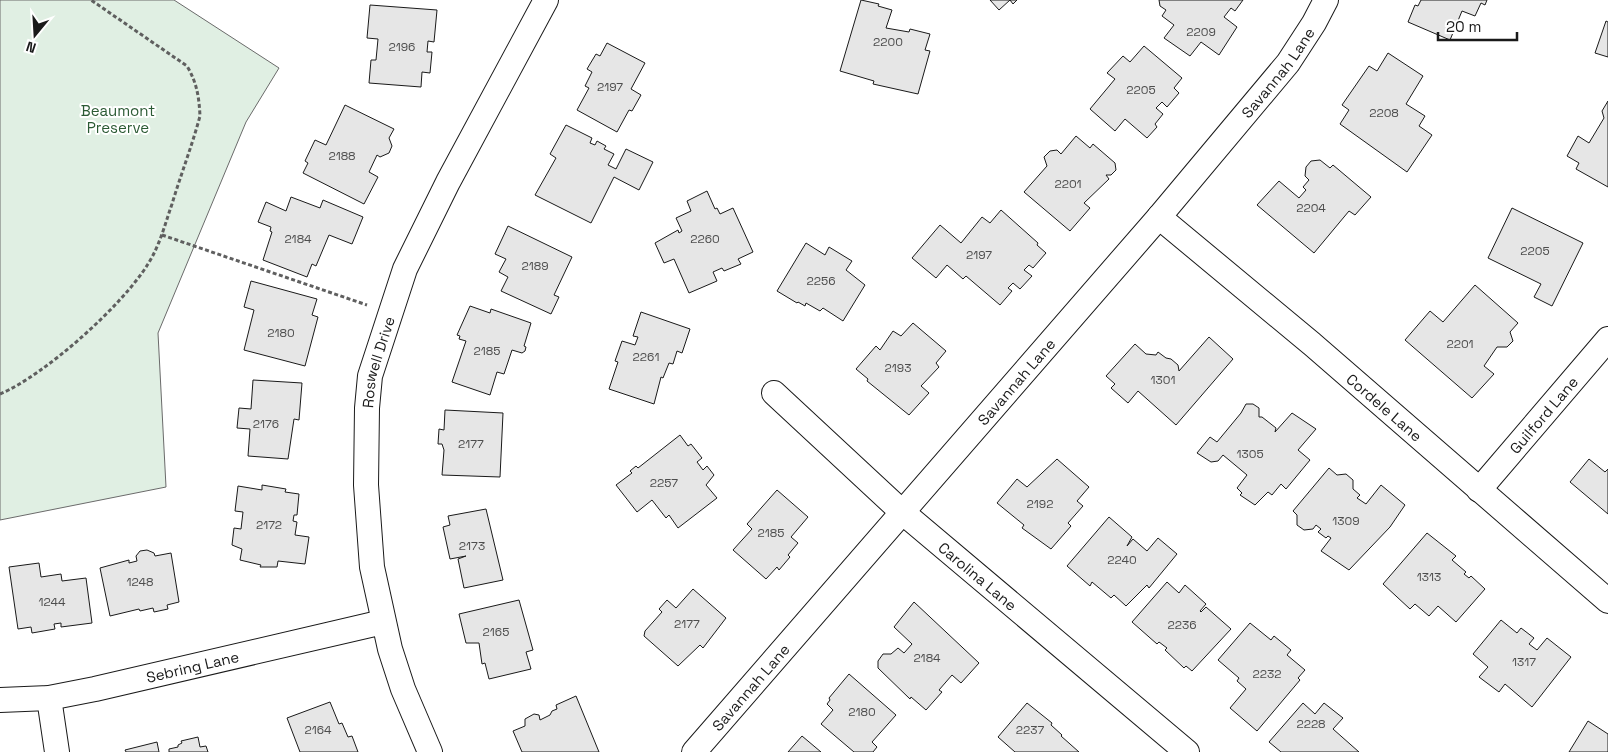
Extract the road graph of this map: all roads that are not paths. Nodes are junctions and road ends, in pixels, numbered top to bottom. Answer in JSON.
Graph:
{"nodes":[{"id":1,"x":546,"y":0,"type":"edge"},
{"id":2,"x":1326,"y":0,"type":"edge"},
{"id":3,"x":1158,"y":217,"type":"junction"},
{"id":4,"x":1608,"y":339,"type":"edge"},
{"id":5,"x":774,"y":392,"type":"dead end"},
{"id":6,"x":1479,"y":490,"type":"junction"},
{"id":7,"x":901,"y":511,"type":"junction"},
{"id":8,"x":1608,"y":601,"type":"edge"},
{"id":9,"x":383,"y":622,"type":"junction"},
{"id":10,"x":49,"y":698,"type":"junction"},
{"id":11,"x":0,"y":700,"type":"edge"},
{"id":12,"x":1176,"y":749,"type":"edge"},
{"id":13,"x":57,"y":752,"type":"edge"},
{"id":14,"x":430,"y":752,"type":"edge"},
{"id":15,"x":694,"y":752,"type":"edge"}],
"edges":[{"from":1,"to":9,"type":"street","name":"Roswell Drive"},
{"from":2,"to":3,"type":"street","name":"Savannah Lane"},
{"from":3,"to":6,"type":"street","name":"Cordele Lane"},
{"from":3,"to":7,"type":"street","name":"Savannah Lane"},
{"from":4,"to":6,"type":"street","name":"Guilford Lane"},
{"from":5,"to":7,"type":"street","name":"Carolina Lane"},
{"from":6,"to":8,"type":"street","name":"Cordele Lane"},
{"from":7,"to":12,"type":"street","name":"Carolina Lane"},
{"from":7,"to":15,"type":"street","name":"Savannah Lane"},
{"from":9,"to":10,"type":"street","name":"Sebring Lane"},
{"from":9,"to":14,"type":"street","name":"Roswell Drive"},
{"from":10,"to":11,"type":"street","name":"Sebring Lane"},
{"from":10,"to":13,"type":"street"}]}
